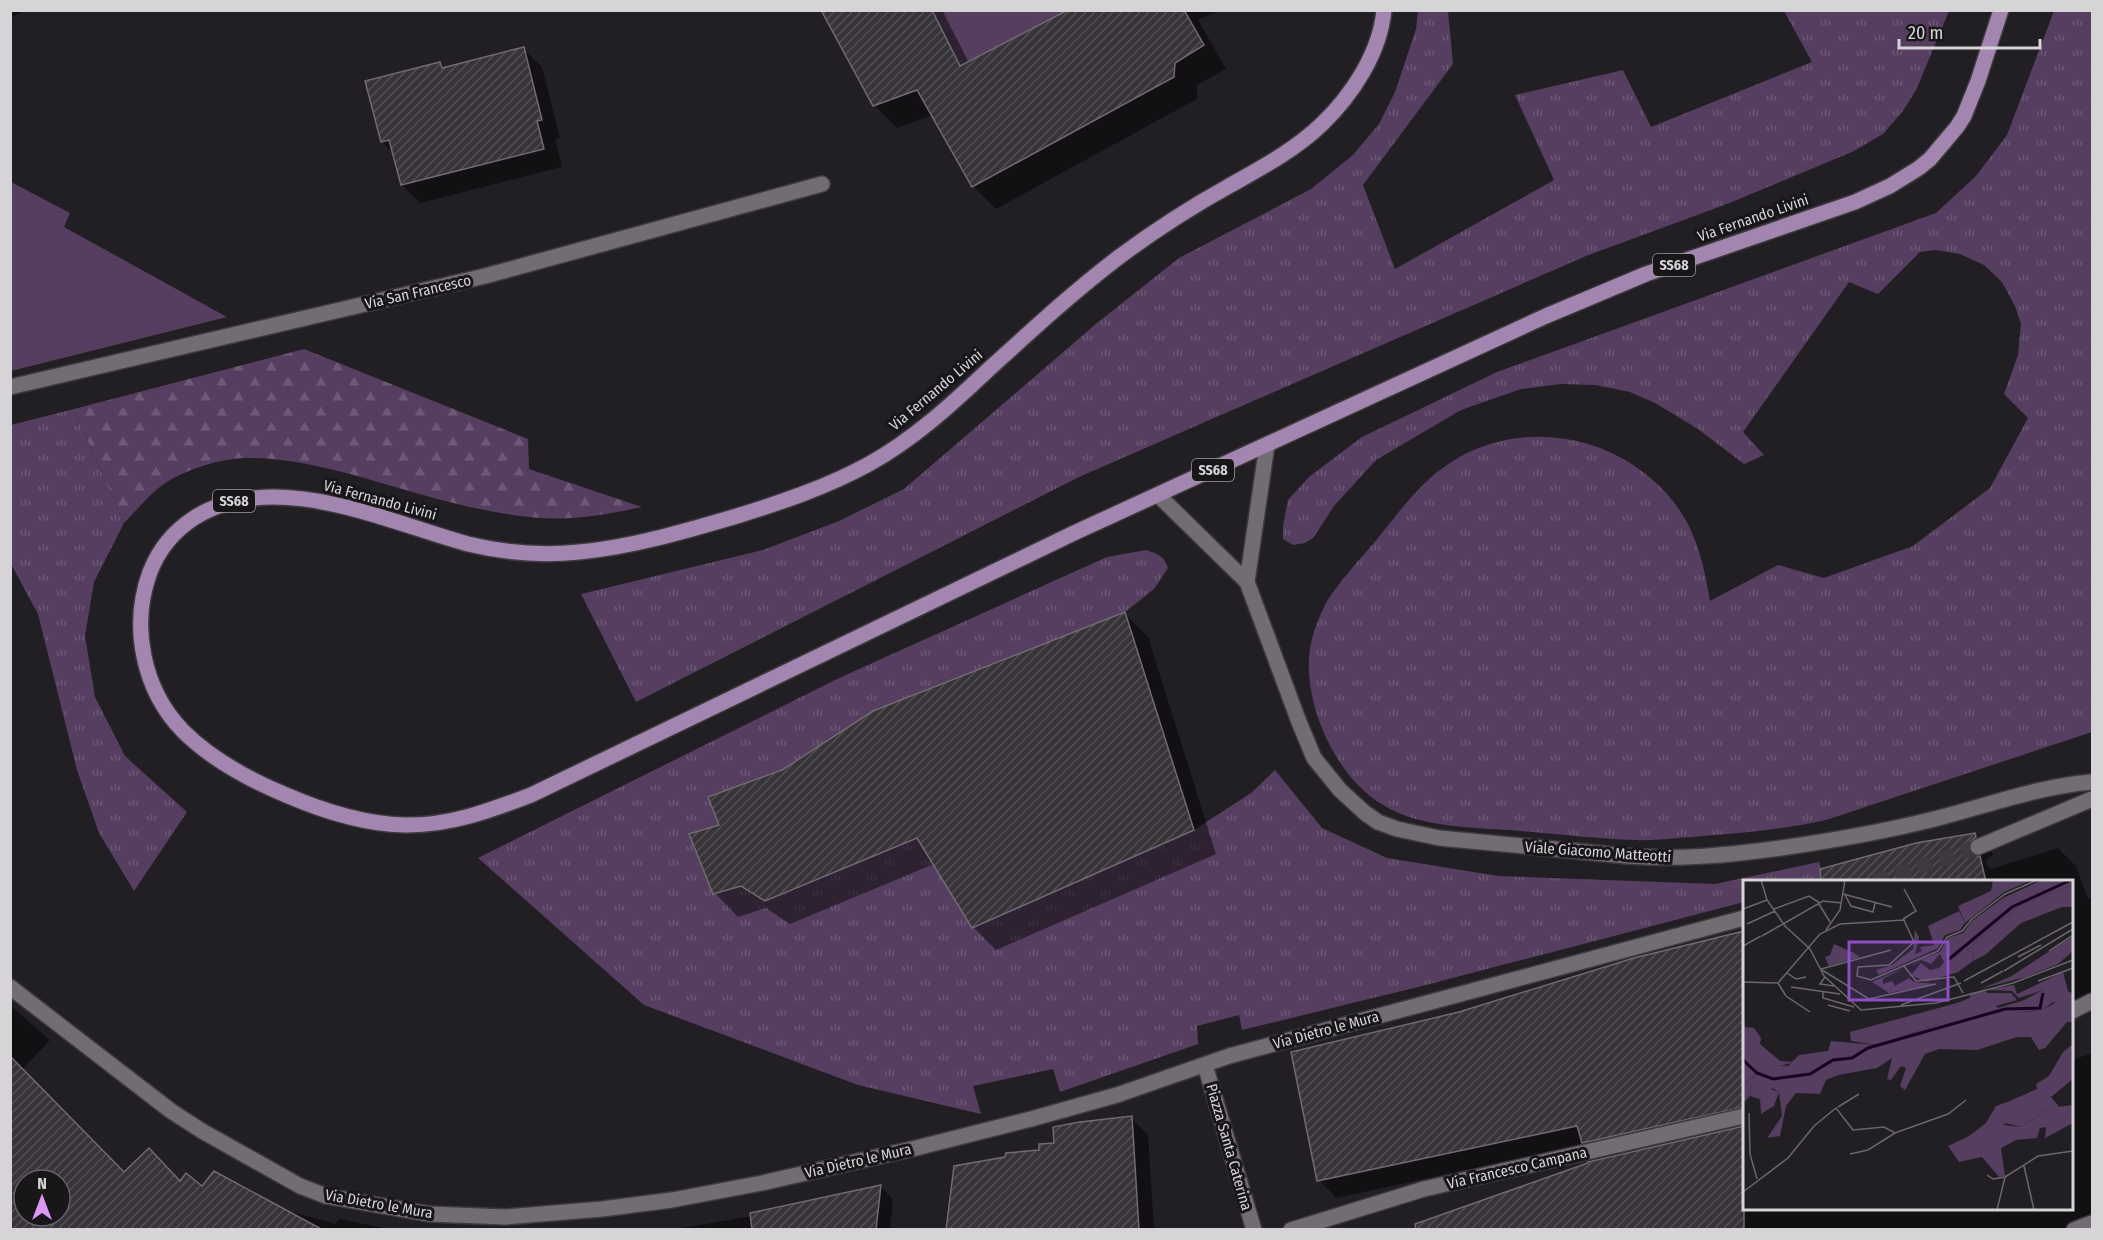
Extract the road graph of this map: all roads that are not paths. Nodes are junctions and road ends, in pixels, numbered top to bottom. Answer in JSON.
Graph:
{"nodes":[{"id":1,"x":1384,"y":10,"type":"edge"},
{"id":2,"x":2001,"y":10,"type":"edge"},
{"id":3,"x":822,"y":184,"type":"dead end"},
{"id":4,"x":10,"y":387,"type":"edge"},
{"id":5,"x":1267,"y":445,"type":"junction"},
{"id":6,"x":1158,"y":495,"type":"junction"},
{"id":7,"x":1247,"y":582,"type":"junction"},
{"id":8,"x":2092,"y":782,"type":"edge"},
{"id":9,"x":2092,"y":799,"type":"edge"},
{"id":10,"x":1978,"y":847,"type":"tunnel mouth"},
{"id":11,"x":1743,"y":918,"type":"edge"},
{"id":12,"x":10,"y":987,"type":"edge"},
{"id":13,"x":2092,"y":1001,"type":"edge"},
{"id":14,"x":2073,"y":1010,"type":"edge"},
{"id":15,"x":1205,"y":1065,"type":"junction"},
{"id":16,"x":1743,"y":1116,"type":"edge"},
{"id":17,"x":2092,"y":1223,"type":"edge"},
{"id":18,"x":1254,"y":1230,"type":"edge"},
{"id":19,"x":1291,"y":1230,"type":"edge"},
{"id":20,"x":2074,"y":1230,"type":"edge"}],
"edges":[{"from":1,"to":6,"type":"main road","name":"Via Fernando Livini","number":"SS68"},
{"from":2,"to":5,"type":"main road","name":"Via Fernando Livini","number":"SS68"},
{"from":3,"to":4,"type":"street","name":"Via San Francesco"},
{"from":5,"to":6,"type":"main road","number":"SS68"},
{"from":5,"to":7,"type":"street","name":"Viale Giacomo Matteotti"},
{"from":6,"to":7,"type":"street","name":"Viale Giacomo Matteotti"},
{"from":7,"to":8,"type":"street","name":"Viale Giacomo Matteotti"},
{"from":9,"to":10,"type":"street"},
{"from":11,"to":15,"type":"street","name":"Via Dietro le Mura"},
{"from":12,"to":15,"type":"street","name":"Via Dietro le Mura"},
{"from":13,"to":14,"type":"street"},
{"from":15,"to":18,"type":"street","name":"Piazza Santa Caterina"},
{"from":16,"to":19,"type":"street","name":"Via Francesco Campana"},
{"from":17,"to":20,"type":"street"}]}
